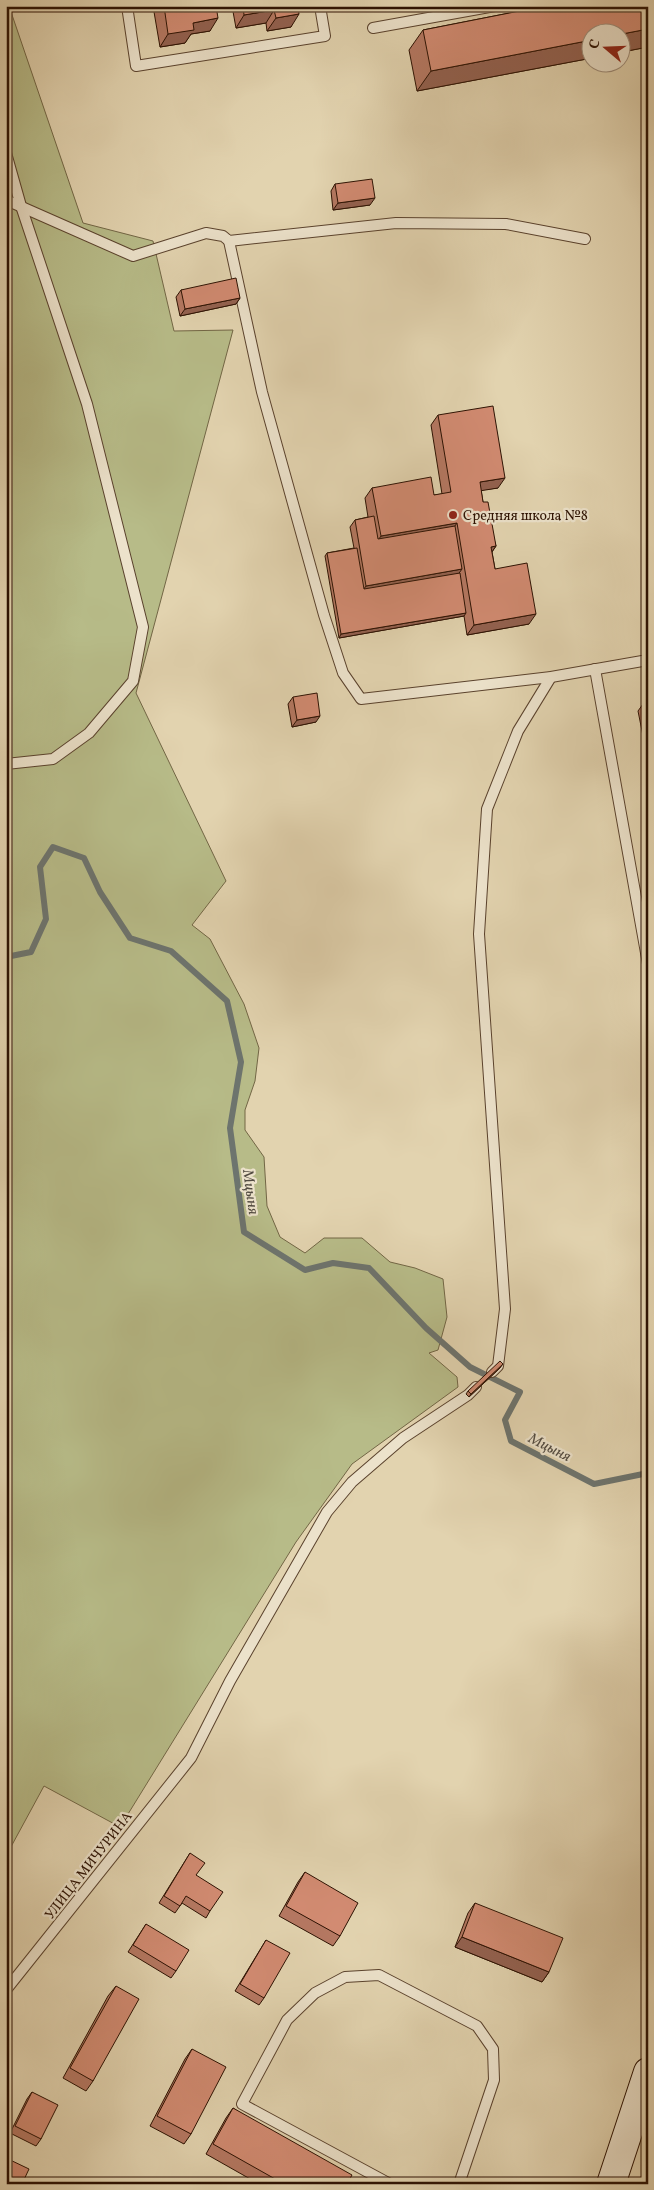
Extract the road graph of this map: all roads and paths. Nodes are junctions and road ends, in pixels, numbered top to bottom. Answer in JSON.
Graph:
{"nodes":[{"id":1,"x":127,"y":6,"type":"edge"},
{"id":2,"x":320,"y":6,"type":"edge"},
{"id":3,"x":495,"y":6,"type":"edge"},
{"id":4,"x":477,"y":8,"type":"edge"},
{"id":5,"x":373,"y":28,"type":"dead end"},
{"id":6,"x":6,"y":153,"type":"edge"},
{"id":7,"x":6,"y":200,"type":"edge"},
{"id":8,"x":21,"y":206,"type":"junction"},
{"id":9,"x":585,"y":239,"type":"dead end"},
{"id":10,"x":229,"y":241,"type":"junction"},
{"id":11,"x":648,"y":660,"type":"edge"},
{"id":12,"x":595,"y":669,"type":"junction"},
{"id":13,"x":551,"y":677,"type":"junction"},
{"id":14,"x":6,"y":764,"type":"edge"},
{"id":15,"x":648,"y":964,"type":"edge"},
{"id":16,"x":6,"y":1990,"type":"edge"},
{"id":17,"x":648,"y":2072,"type":"edge"},
{"id":18,"x":390,"y":2184,"type":"edge"},
{"id":19,"x":459,"y":2184,"type":"edge"},
{"id":20,"x":611,"y":2184,"type":"edge"}],
"edges":[{"from":1,"to":2,"type":"lane"},
{"from":3,"to":4,"type":"lane"},
{"from":4,"to":5,"type":"lane"},
{"from":6,"to":8,"type":"lane"},
{"from":7,"to":8,"type":"lane"},
{"from":8,"to":10,"type":"lane"},
{"from":8,"to":14,"type":"lane"},
{"from":9,"to":10,"type":"lane"},
{"from":10,"to":13,"type":"lane"},
{"from":11,"to":12,"type":"lane"},
{"from":12,"to":13,"type":"lane"},
{"from":12,"to":15,"type":"lane"},
{"from":13,"to":16,"type":"lane","name":"УЛИЦА МИЧУРИНА"},
{"from":17,"to":20,"type":"street"},
{"from":18,"to":19,"type":"lane"}]}
